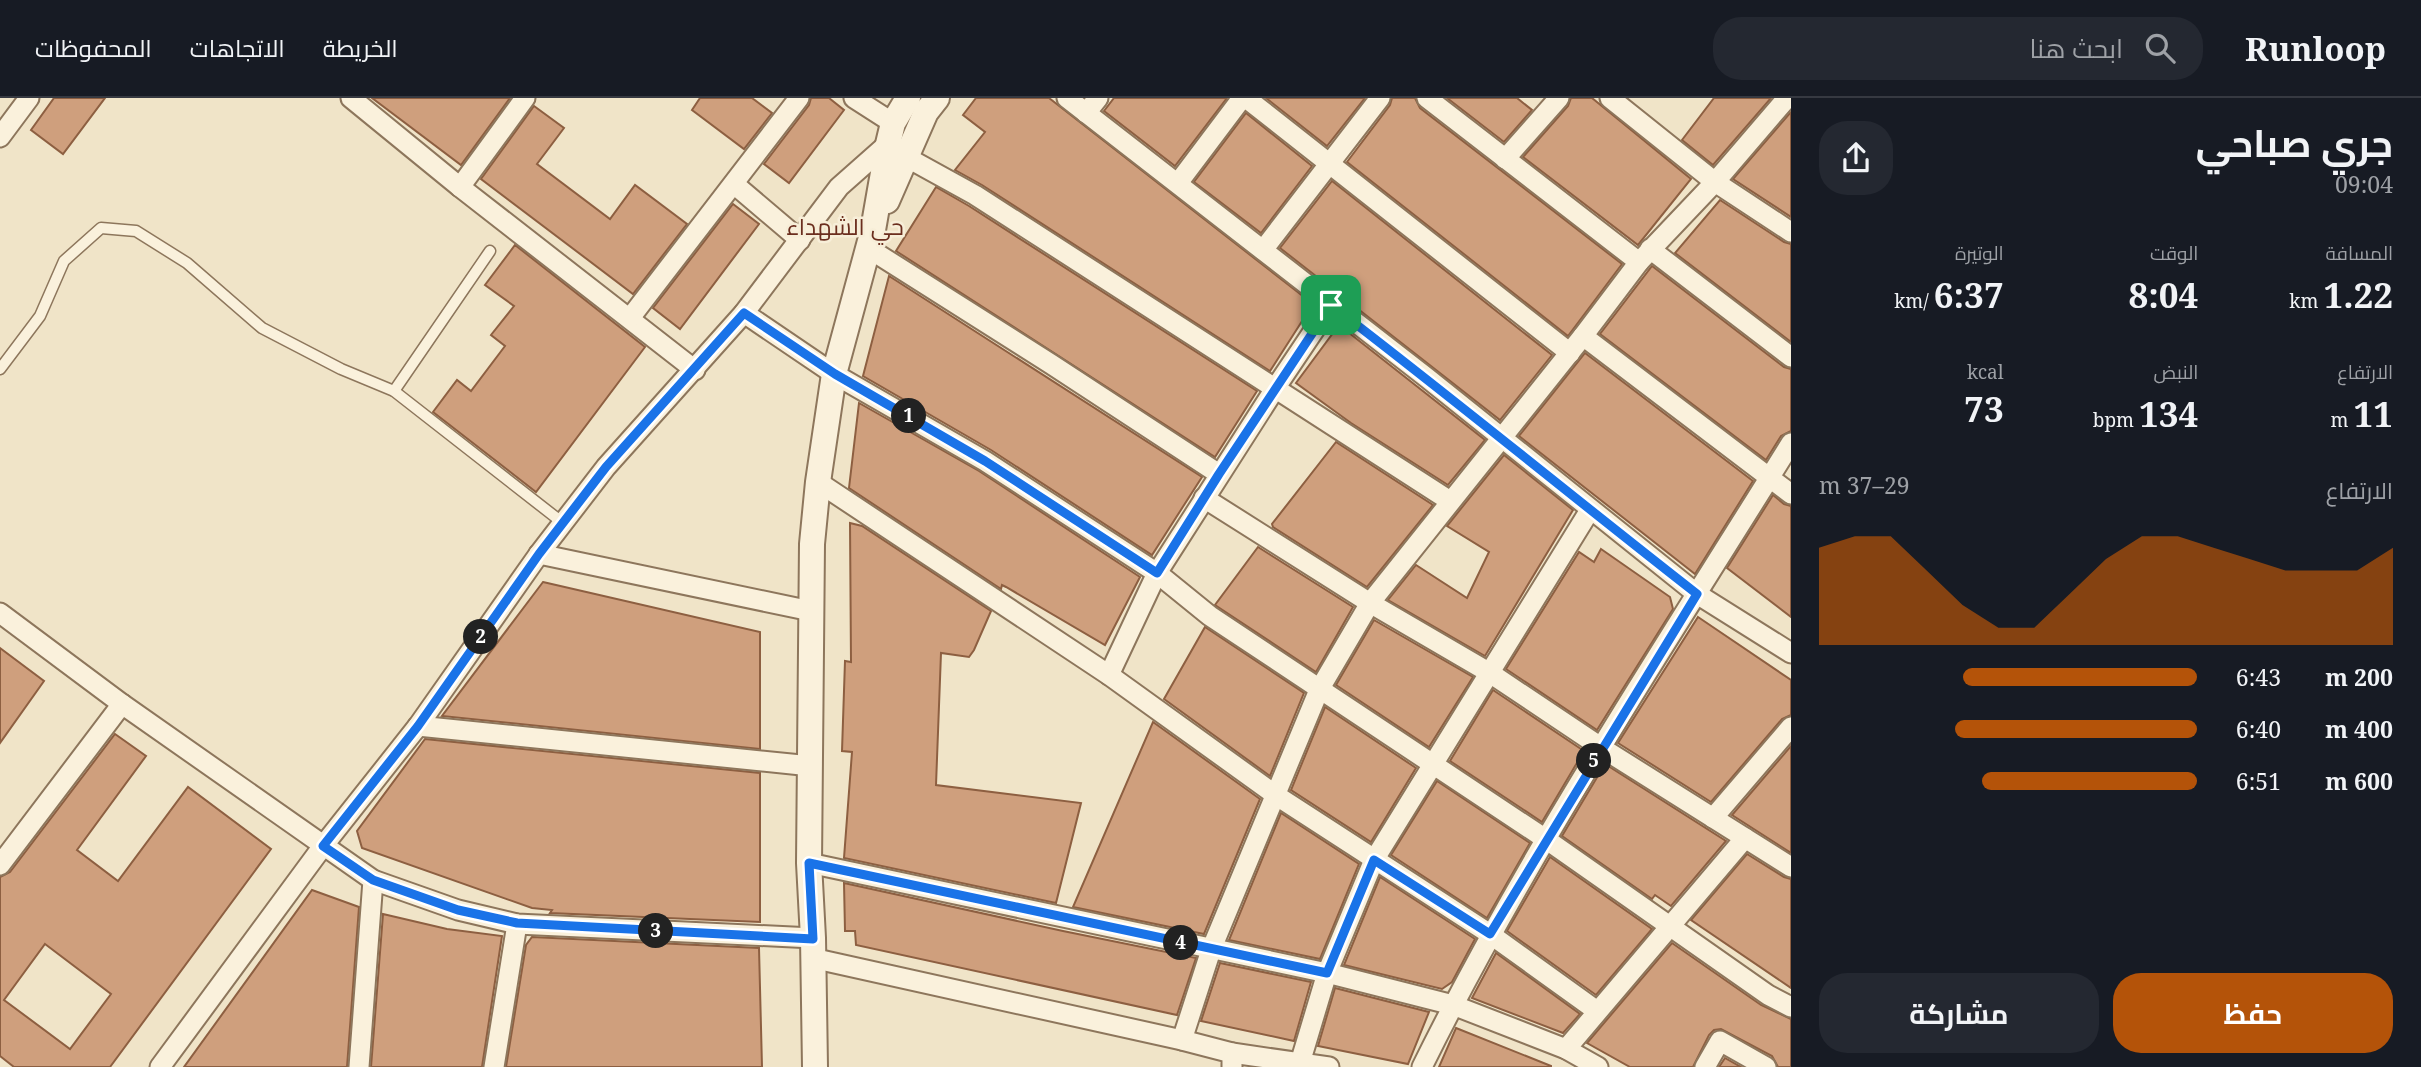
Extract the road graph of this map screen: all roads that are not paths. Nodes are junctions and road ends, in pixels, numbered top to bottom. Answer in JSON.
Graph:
{"nodes":[{"id":1,"x":29,"y":98,"type":"edge"},
{"id":2,"x":351,"y":98,"type":"edge"},
{"id":3,"x":525,"y":98,"type":"edge"},
{"id":4,"x":799,"y":98,"type":"edge"},
{"id":5,"x":855,"y":98,"type":"edge"},
{"id":6,"x":1067,"y":98,"type":"edge"},
{"id":7,"x":1244,"y":98,"type":"edge"},
{"id":8,"x":1380,"y":98,"type":"edge"},
{"id":9,"x":1427,"y":98,"type":"edge"},
{"id":10,"x":1559,"y":98,"type":"edge"},
{"id":11,"x":1610,"y":98,"type":"edge"},
{"id":12,"x":1789,"y":98,"type":"edge"},
{"id":13,"x":924,"y":102,"type":"edge"},
{"id":14,"x":1092,"y":105,"type":"edge"},
{"id":15,"x":0,"y":137,"type":"edge"},
{"id":16,"x":896,"y":142,"type":"junction"},
{"id":17,"x":1505,"y":159,"type":"junction"},
{"id":18,"x":1331,"y":163,"type":"junction"},
{"id":19,"x":1715,"y":182,"type":"junction"},
{"id":20,"x":1178,"y":183,"type":"junction"},
{"id":21,"x":734,"y":184,"type":"junction"},
{"id":22,"x":460,"y":187,"type":"junction"},
{"id":23,"x":1791,"y":232,"type":"edge"},
{"id":24,"x":870,"y":239,"type":"junction"},
{"id":25,"x":800,"y":240,"type":"junction"},
{"id":26,"x":1263,"y":250,"type":"junction"},
{"id":27,"x":491,"y":251,"type":"dead end"},
{"id":28,"x":1644,"y":256,"type":"junction"},
{"id":29,"x":1331,"y":305,"type":"junction"},
{"id":30,"x":744,"y":313,"type":"junction"},
{"id":31,"x":629,"y":318,"type":"junction"},
{"id":32,"x":1583,"y":336,"type":"junction"},
{"id":33,"x":1570,"y":353,"type":"junction"},
{"id":34,"x":1791,"y":357,"type":"edge"},
{"id":35,"x":0,"y":369,"type":"edge"},
{"id":36,"x":695,"y":370,"type":"junction"},
{"id":37,"x":835,"y":374,"type":"junction"},
{"id":38,"x":1276,"y":387,"type":"junction"},
{"id":39,"x":394,"y":391,"type":"junction"},
{"id":40,"x":1501,"y":439,"type":"junction"},
{"id":41,"x":1791,"y":443,"type":"edge"},
{"id":42,"x":1219,"y":474,"type":"junction"},
{"id":43,"x":1770,"y":477,"type":"junction"},
{"id":44,"x":818,"y":482,"type":"junction"},
{"id":45,"x":1791,"y":494,"type":"edge"},
{"id":46,"x":1204,"y":498,"type":"junction"},
{"id":47,"x":1450,"y":501,"type":"junction"},
{"id":48,"x":1590,"y":510,"type":"junction"},
{"id":49,"x":564,"y":523,"type":"junction"},
{"id":50,"x":539,"y":554,"type":"junction"},
{"id":51,"x":1157,"y":573,"type":"junction"},
{"id":52,"x":1697,"y":594,"type":"junction"},
{"id":53,"x":1370,"y":603,"type":"junction"},
{"id":54,"x":811,"y":611,"type":"junction"},
{"id":55,"x":0,"y":613,"type":"edge"},
{"id":56,"x":1791,"y":653,"type":"edge"},
{"id":57,"x":1490,"y":673,"type":"junction"},
{"id":58,"x":1109,"y":675,"type":"junction"},
{"id":59,"x":1320,"y":690,"type":"junction"},
{"id":60,"x":122,"y":704,"type":"junction"},
{"id":61,"x":418,"y":726,"type":"junction"},
{"id":62,"x":1791,"y":727,"type":"edge"},
{"id":63,"x":1602,"y":748,"type":"junction"},
{"id":64,"x":1433,"y":764,"type":"junction"},
{"id":65,"x":811,"y":766,"type":"junction"},
{"id":66,"x":1277,"y":796,"type":"junction"},
{"id":67,"x":1713,"y":818,"type":"junction"},
{"id":68,"x":1745,"y":838,"type":"junction"},
{"id":69,"x":1547,"y":840,"type":"junction"},
{"id":70,"x":323,"y":846,"type":"junction"},
{"id":71,"x":1374,"y":860,"type":"junction"},
{"id":72,"x":809,"y":863,"type":"junction"},
{"id":73,"x":0,"y":865,"type":"edge"},
{"id":74,"x":1791,"y":867,"type":"edge"},
{"id":75,"x":373,"y":880,"type":"junction"},
{"id":76,"x":517,"y":923,"type":"junction"},
{"id":77,"x":1672,"y":926,"type":"junction"},
{"id":78,"x":1490,"y":934,"type":"junction"},
{"id":79,"x":813,"y":948,"type":"junction"},
{"id":80,"x":1212,"y":950,"type":"junction"},
{"id":81,"x":1327,"y":973,"type":"junction"},
{"id":82,"x":1452,"y":1005,"type":"junction"},
{"id":83,"x":1791,"y":1007,"type":"edge"},
{"id":84,"x":1597,"y":1011,"type":"junction"},
{"id":85,"x":1182,"y":1040,"type":"junction"},
{"id":86,"x":1571,"y":1057,"type":"edge"},
{"id":87,"x":1232,"y":1060,"type":"edge"},
{"id":88,"x":1300,"y":1063,"type":"junction"},
{"id":89,"x":160,"y":1067,"type":"edge"},
{"id":90,"x":359,"y":1067,"type":"edge"},
{"id":91,"x":494,"y":1067,"type":"edge"},
{"id":92,"x":815,"y":1067,"type":"edge"},
{"id":93,"x":1329,"y":1067,"type":"edge"},
{"id":94,"x":1422,"y":1067,"type":"edge"},
{"id":95,"x":1598,"y":1067,"type":"edge"},
{"id":96,"x":1706,"y":1067,"type":"edge"},
{"id":97,"x":1766,"y":1067,"type":"edge"}],
"edges":[{"from":1,"to":15,"type":"street"},
{"from":2,"to":22,"type":"street"},
{"from":3,"to":22,"type":"street"},
{"from":4,"to":21,"type":"street"},
{"from":5,"to":16,"type":"street"},
{"from":6,"to":14,"type":"street"},
{"from":7,"to":18,"type":"street"},
{"from":7,"to":20,"type":"street"},
{"from":8,"to":18,"type":"street"},
{"from":9,"to":17,"type":"street"},
{"from":10,"to":17,"type":"street"},
{"from":11,"to":19,"type":"street"},
{"from":12,"to":19,"type":"street"},
{"from":13,"to":16,"type":"street"},
{"from":13,"to":16,"type":"street"},
{"from":14,"to":20,"type":"street"},
{"from":16,"to":24,"type":"street"},
{"from":16,"to":25,"type":"street"},
{"from":16,"to":38,"type":"street"},
{"from":17,"to":28,"type":"street"},
{"from":18,"to":26,"type":"street"},
{"from":18,"to":33,"type":"street"},
{"from":19,"to":23,"type":"street"},
{"from":19,"to":28,"type":"street"},
{"from":20,"to":26,"type":"street"},
{"from":21,"to":25,"type":"street"},
{"from":21,"to":31,"type":"street"},
{"from":22,"to":31,"type":"street"},
{"from":24,"to":37,"type":"street"},
{"from":24,"to":42,"type":"street"},
{"from":25,"to":30,"type":"street"},
{"from":26,"to":29,"type":"street"},
{"from":27,"to":39,"type":"lane"},
{"from":28,"to":32,"type":"street"},
{"from":28,"to":34,"type":"street"},
{"from":29,"to":38,"type":"street"},
{"from":29,"to":40,"type":"street"},
{"from":30,"to":36,"type":"street"},
{"from":30,"to":37,"type":"street"},
{"from":31,"to":36,"type":"street"},
{"from":32,"to":33,"type":"street"},
{"from":32,"to":43,"type":"street"},
{"from":33,"to":40,"type":"street"},
{"from":35,"to":39,"type":"lane"},
{"from":36,"to":49,"type":"street"},
{"from":37,"to":44,"type":"street"},
{"from":37,"to":51,"type":"street"},
{"from":38,"to":42,"type":"street"},
{"from":38,"to":47,"type":"street"},
{"from":39,"to":49,"type":"lane"},
{"from":40,"to":47,"type":"street"},
{"from":40,"to":48,"type":"street"},
{"from":41,"to":43,"type":"street"},
{"from":42,"to":46,"type":"street"},
{"from":43,"to":45,"type":"street"},
{"from":43,"to":52,"type":"street"},
{"from":44,"to":54,"type":"street"},
{"from":44,"to":58,"type":"street"},
{"from":46,"to":51,"type":"street"},
{"from":46,"to":53,"type":"street"},
{"from":47,"to":53,"type":"street"},
{"from":48,"to":52,"type":"street"},
{"from":48,"to":57,"type":"street"},
{"from":49,"to":50,"type":"street"},
{"from":50,"to":54,"type":"street"},
{"from":50,"to":61,"type":"street"},
{"from":51,"to":58,"type":"street"},
{"from":51,"to":59,"type":"street"},
{"from":52,"to":56,"type":"street"},
{"from":52,"to":63,"type":"street"},
{"from":53,"to":57,"type":"street"},
{"from":53,"to":59,"type":"street"},
{"from":54,"to":65,"type":"street"},
{"from":55,"to":60,"type":"street"},
{"from":57,"to":63,"type":"street"},
{"from":57,"to":64,"type":"street"},
{"from":58,"to":66,"type":"street"},
{"from":59,"to":64,"type":"street"},
{"from":59,"to":66,"type":"street"},
{"from":60,"to":70,"type":"street"},
{"from":60,"to":73,"type":"street"},
{"from":61,"to":65,"type":"street"},
{"from":61,"to":70,"type":"street"},
{"from":62,"to":67,"type":"street"},
{"from":63,"to":67,"type":"street"},
{"from":63,"to":69,"type":"street"},
{"from":64,"to":69,"type":"street"},
{"from":64,"to":71,"type":"street"},
{"from":65,"to":72,"type":"street"},
{"from":66,"to":71,"type":"street"},
{"from":66,"to":80,"type":"street"},
{"from":67,"to":68,"type":"street"},
{"from":68,"to":74,"type":"street"},
{"from":68,"to":77,"type":"street"},
{"from":69,"to":77,"type":"street"},
{"from":69,"to":78,"type":"street"},
{"from":70,"to":75,"type":"street"},
{"from":70,"to":89,"type":"street"},
{"from":71,"to":78,"type":"street"},
{"from":71,"to":81,"type":"street"},
{"from":72,"to":79,"type":"street"},
{"from":72,"to":80,"type":"street"},
{"from":75,"to":76,"type":"street"},
{"from":75,"to":90,"type":"street"},
{"from":76,"to":79,"type":"street"},
{"from":76,"to":91,"type":"street"},
{"from":77,"to":83,"type":"street"},
{"from":77,"to":84,"type":"street"},
{"from":78,"to":82,"type":"street"},
{"from":78,"to":84,"type":"street"},
{"from":79,"to":85,"type":"street"},
{"from":79,"to":92,"type":"street"},
{"from":80,"to":81,"type":"street"},
{"from":80,"to":85,"type":"street"},
{"from":81,"to":82,"type":"street"},
{"from":81,"to":88,"type":"street"},
{"from":82,"to":86,"type":"street"},
{"from":82,"to":94,"type":"street"},
{"from":84,"to":86,"type":"street"},
{"from":85,"to":87,"type":"street"},
{"from":86,"to":95,"type":"street"},
{"from":87,"to":88,"type":"street"},
{"from":88,"to":93,"type":"street"},
{"from":96,"to":97,"type":"street"}]}
